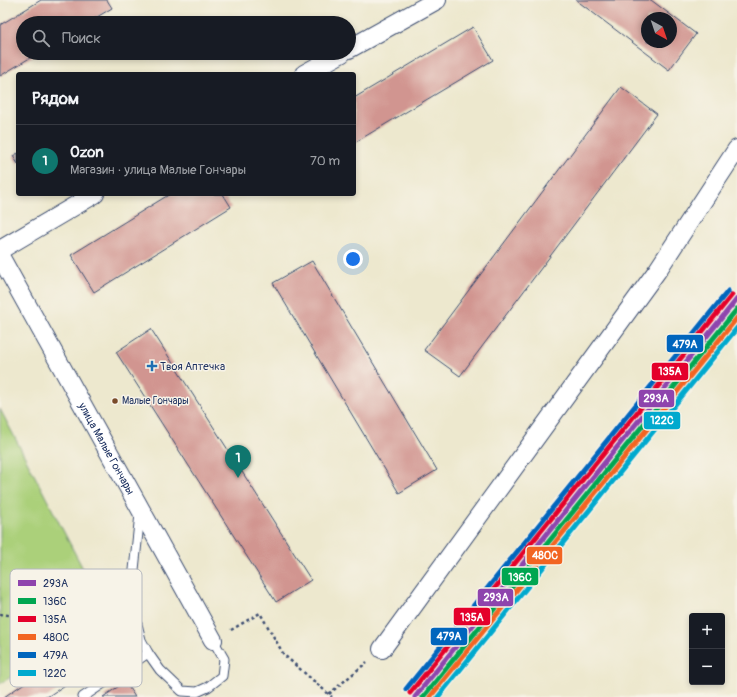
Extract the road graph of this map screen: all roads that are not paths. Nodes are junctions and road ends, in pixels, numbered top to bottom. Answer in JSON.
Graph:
{"nodes":[{"id":1,"x":438,"y":0,"type":"edge"},
{"id":2,"x":356,"y":45,"type":"edge"},
{"id":3,"x":329,"y":60,"type":"edge"},
{"id":4,"x":308,"y":72,"type":"edge"},
{"id":5,"x":737,"y":149,"type":"edge"},
{"id":6,"x":92,"y":196,"type":"edge"},
{"id":7,"x":0,"y":250,"type":"edge"},
{"id":8,"x":0,"y":256,"type":"edge"},
{"id":9,"x":141,"y":508,"type":"junction"},
{"id":10,"x":133,"y":569,"type":"edge"},
{"id":11,"x":214,"y":640,"type":"joint"},
{"id":12,"x":142,"y":642,"type":"edge"},
{"id":13,"x":382,"y":649,"type":"road end"},
{"id":14,"x":148,"y":653,"type":"junction"},
{"id":15,"x":142,"y":657,"type":"edge"},
{"id":16,"x":98,"y":687,"type":"edge"},
{"id":17,"x":194,"y":694,"type":"edge"},
{"id":18,"x":83,"y":697,"type":"edge"}],
"edges":[{"from":1,"to":2,"type":"street"},
{"from":3,"to":4,"type":"street"},
{"from":5,"to":13,"type":"street"},
{"from":6,"to":7,"type":"street"},
{"from":8,"to":9,"type":"street","name":"улица Малые Гончары"},
{"from":9,"to":10,"type":"lane"},
{"from":9,"to":11,"type":"street","name":"улица Малые Гончары"},
{"from":11,"to":17,"type":"lane"},
{"from":12,"to":14,"type":"lane"},
{"from":14,"to":15,"type":"lane"},
{"from":14,"to":17,"type":"lane"},
{"from":16,"to":18,"type":"lane"}]}
